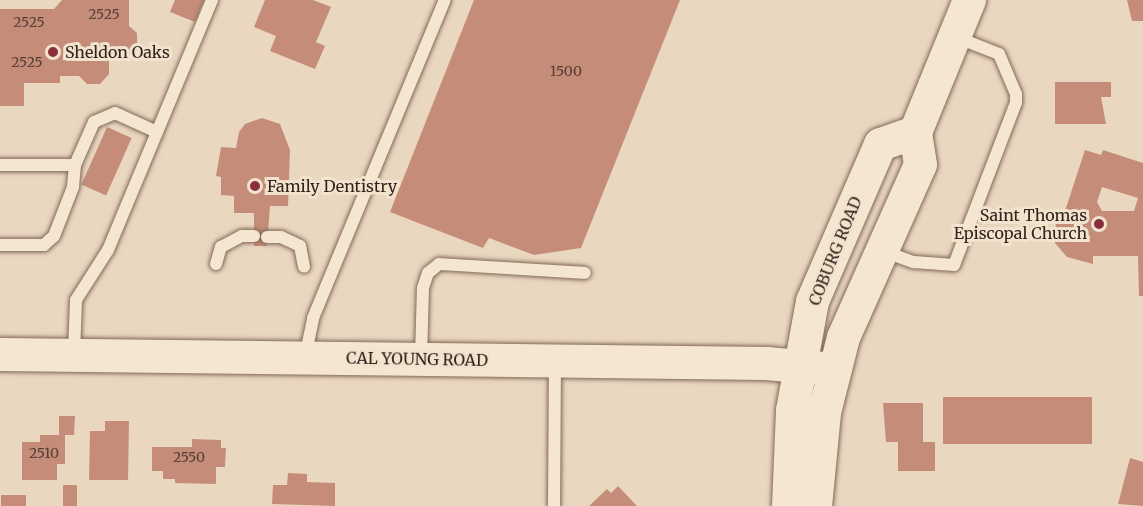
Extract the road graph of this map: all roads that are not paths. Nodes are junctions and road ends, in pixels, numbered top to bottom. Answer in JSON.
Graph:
{"nodes":[{"id":1,"x":212,"y":0,"type":"edge"},
{"id":2,"x":446,"y":0,"type":"edge"},
{"id":3,"x":969,"y":0,"type":"edge"},
{"id":4,"x":954,"y":36,"type":"junction"},
{"id":5,"x":157,"y":132,"type":"junction"},
{"id":6,"x":915,"y":132,"type":"junction"},
{"id":7,"x":0,"y":165,"type":"edge"},
{"id":8,"x":75,"y":165,"type":"junction"},
{"id":9,"x":254,"y":236,"type":"dead end"},
{"id":10,"x":267,"y":237,"type":"dead end"},
{"id":11,"x":0,"y":245,"type":"edge"},
{"id":12,"x":882,"y":251,"type":"junction"},
{"id":13,"x":216,"y":264,"type":"dead end"},
{"id":14,"x":304,"y":267,"type":"dead end"},
{"id":15,"x":585,"y":273,"type":"dead end"},
{"id":16,"x":0,"y":354,"type":"edge"},
{"id":17,"x":74,"y":355,"type":"junction"},
{"id":18,"x":305,"y":358,"type":"junction"},
{"id":19,"x":421,"y":359,"type":"junction"},
{"id":20,"x":555,"y":361,"type":"junction"},
{"id":21,"x":797,"y":365,"type":"junction"},
{"id":22,"x":834,"y":369,"type":"junction"},
{"id":23,"x":554,"y":506,"type":"edge"},
{"id":24,"x":788,"y":506,"type":"edge"},
{"id":25,"x":815,"y":506,"type":"edge"}],
"edges":[{"from":1,"to":5,"type":"lane"},
{"from":2,"to":18,"type":"lane"},
{"from":3,"to":4,"type":"main road"},
{"from":4,"to":6,"type":"main road"},
{"from":4,"to":12,"type":"lane"},
{"from":5,"to":8,"type":"lane"},
{"from":5,"to":17,"type":"lane"},
{"from":6,"to":12,"type":"main road"},
{"from":6,"to":21,"type":"main road","name":"COBURG ROAD"},
{"from":7,"to":8,"type":"lane"},
{"from":8,"to":11,"type":"lane"},
{"from":9,"to":13,"type":"lane"},
{"from":10,"to":14,"type":"lane"},
{"from":12,"to":22,"type":"main road"},
{"from":15,"to":19,"type":"lane"},
{"from":16,"to":17,"type":"main road","name":"CAL YOUNG ROAD"},
{"from":17,"to":18,"type":"main road","name":"CAL YOUNG ROAD"},
{"from":18,"to":19,"type":"main road","name":"CAL YOUNG ROAD"},
{"from":19,"to":20,"type":"main road","name":"CAL YOUNG ROAD"},
{"from":20,"to":21,"type":"main road","name":"CAL YOUNG ROAD"},
{"from":20,"to":23,"type":"lane"},
{"from":21,"to":22,"type":"main road","name":"CAL YOUNG ROAD"},
{"from":21,"to":24,"type":"main road","name":"COBURG ROAD"},
{"from":22,"to":25,"type":"main road"}]}
